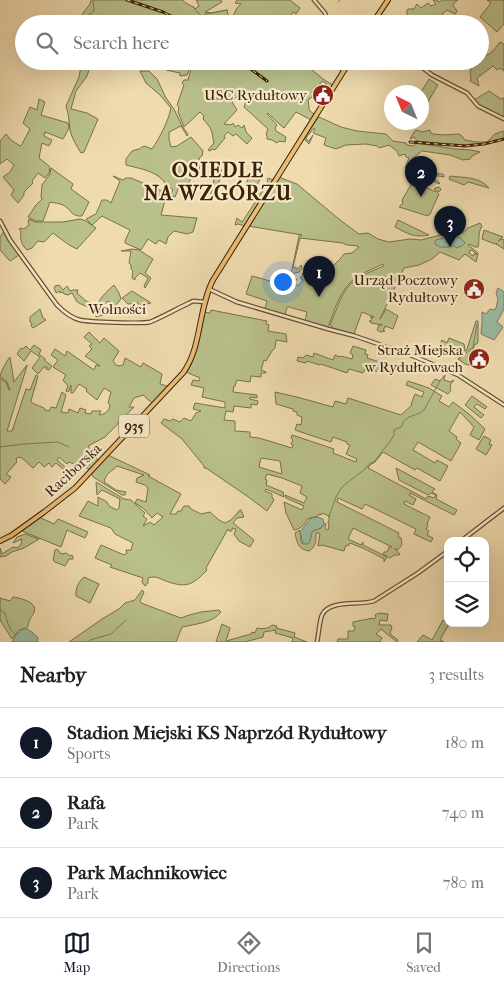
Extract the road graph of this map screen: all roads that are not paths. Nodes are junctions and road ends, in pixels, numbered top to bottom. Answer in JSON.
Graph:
{"nodes":[{"id":1,"x":314,"y":0,"type":"edge"},
{"id":2,"x":388,"y":0,"type":"edge"},
{"id":3,"x":326,"y":15,"type":"edge"},
{"id":4,"x":378,"y":15,"type":"edge"},
{"id":5,"x":426,"y":70,"type":"edge"},
{"id":6,"x":344,"y":72,"type":"edge"},
{"id":7,"x":504,"y":119,"type":"edge"},
{"id":8,"x":0,"y":221,"type":"edge"},
{"id":9,"x":211,"y":290,"type":"junction"},
{"id":10,"x":205,"y":302,"type":"junction"},
{"id":11,"x":504,"y":405,"type":"edge"},
{"id":12,"x":504,"y":508,"type":"edge"},
{"id":13,"x":466,"y":537,"type":"edge"},
{"id":14,"x":0,"y":541,"type":"edge"},
{"id":15,"x":444,"y":554,"type":"edge"},
{"id":16,"x":317,"y":642,"type":"edge"}],
"edges":[{"from":1,"to":3,"type":"street"},
{"from":2,"to":4,"type":"main road"},
{"from":5,"to":7,"type":"street"},
{"from":6,"to":9,"type":"main road","name":"Raciborska","number":"935"},
{"from":8,"to":10,"type":"street","name":"Wolności"},
{"from":9,"to":10,"type":"main road","name":"Raciborska","number":"935"},
{"from":9,"to":11,"type":"street"},
{"from":10,"to":14,"type":"main road","name":"Raciborska","number":"935"},
{"from":12,"to":13,"type":"street"},
{"from":15,"to":16,"type":"street"}]}
